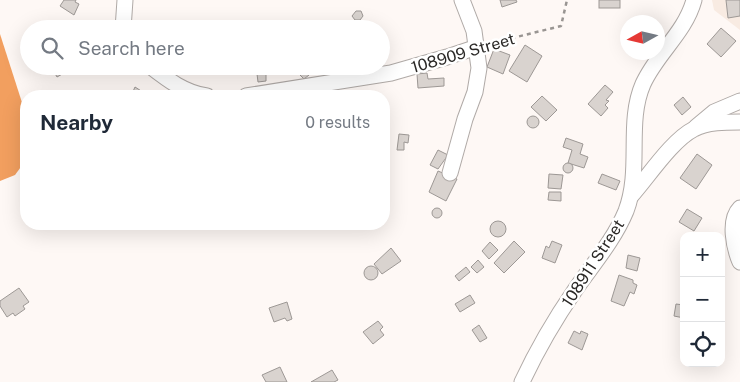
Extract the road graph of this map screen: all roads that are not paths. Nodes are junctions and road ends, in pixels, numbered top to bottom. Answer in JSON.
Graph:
{"nodes":[{"id":1,"x":124,"y":0,"type":"edge"},
{"id":2,"x":462,"y":0,"type":"edge"},
{"id":3,"x":694,"y":0,"type":"edge"},
{"id":4,"x":123,"y":20,"type":"edge"},
{"id":5,"x":477,"y":47,"type":"junction"},
{"id":6,"x":390,"y":73,"type":"edge"},
{"id":7,"x":163,"y":75,"type":"edge"},
{"id":8,"x":378,"y":75,"type":"edge"},
{"id":9,"x":186,"y":90,"type":"edge"},
{"id":10,"x":284,"y":90,"type":"edge"},
{"id":11,"x":740,"y":101,"type":"edge"},
{"id":12,"x":740,"y":122,"type":"edge"},
{"id":13,"x":693,"y":129,"type":"junction"},
{"id":14,"x":450,"y":173,"type":"dead end"},
{"id":15,"x":631,"y":196,"type":"junction"},
{"id":16,"x":740,"y":208,"type":"edge"},
{"id":17,"x":740,"y":262,"type":"edge"},
{"id":18,"x":522,"y":382,"type":"edge"}],
"edges":[{"from":1,"to":4,"type":"street"},
{"from":2,"to":5,"type":"street"},
{"from":3,"to":15,"type":"street","name":"108911 Street"},
{"from":5,"to":6,"type":"street","name":"108909 Street"},
{"from":5,"to":14,"type":"street"},
{"from":7,"to":9,"type":"street"},
{"from":8,"to":10,"type":"street","name":"108909 Street"},
{"from":11,"to":13,"type":"street"},
{"from":12,"to":13,"type":"street"},
{"from":13,"to":15,"type":"street"},
{"from":15,"to":18,"type":"street","name":"108911 Street"},
{"from":16,"to":17,"type":"street"}]}
